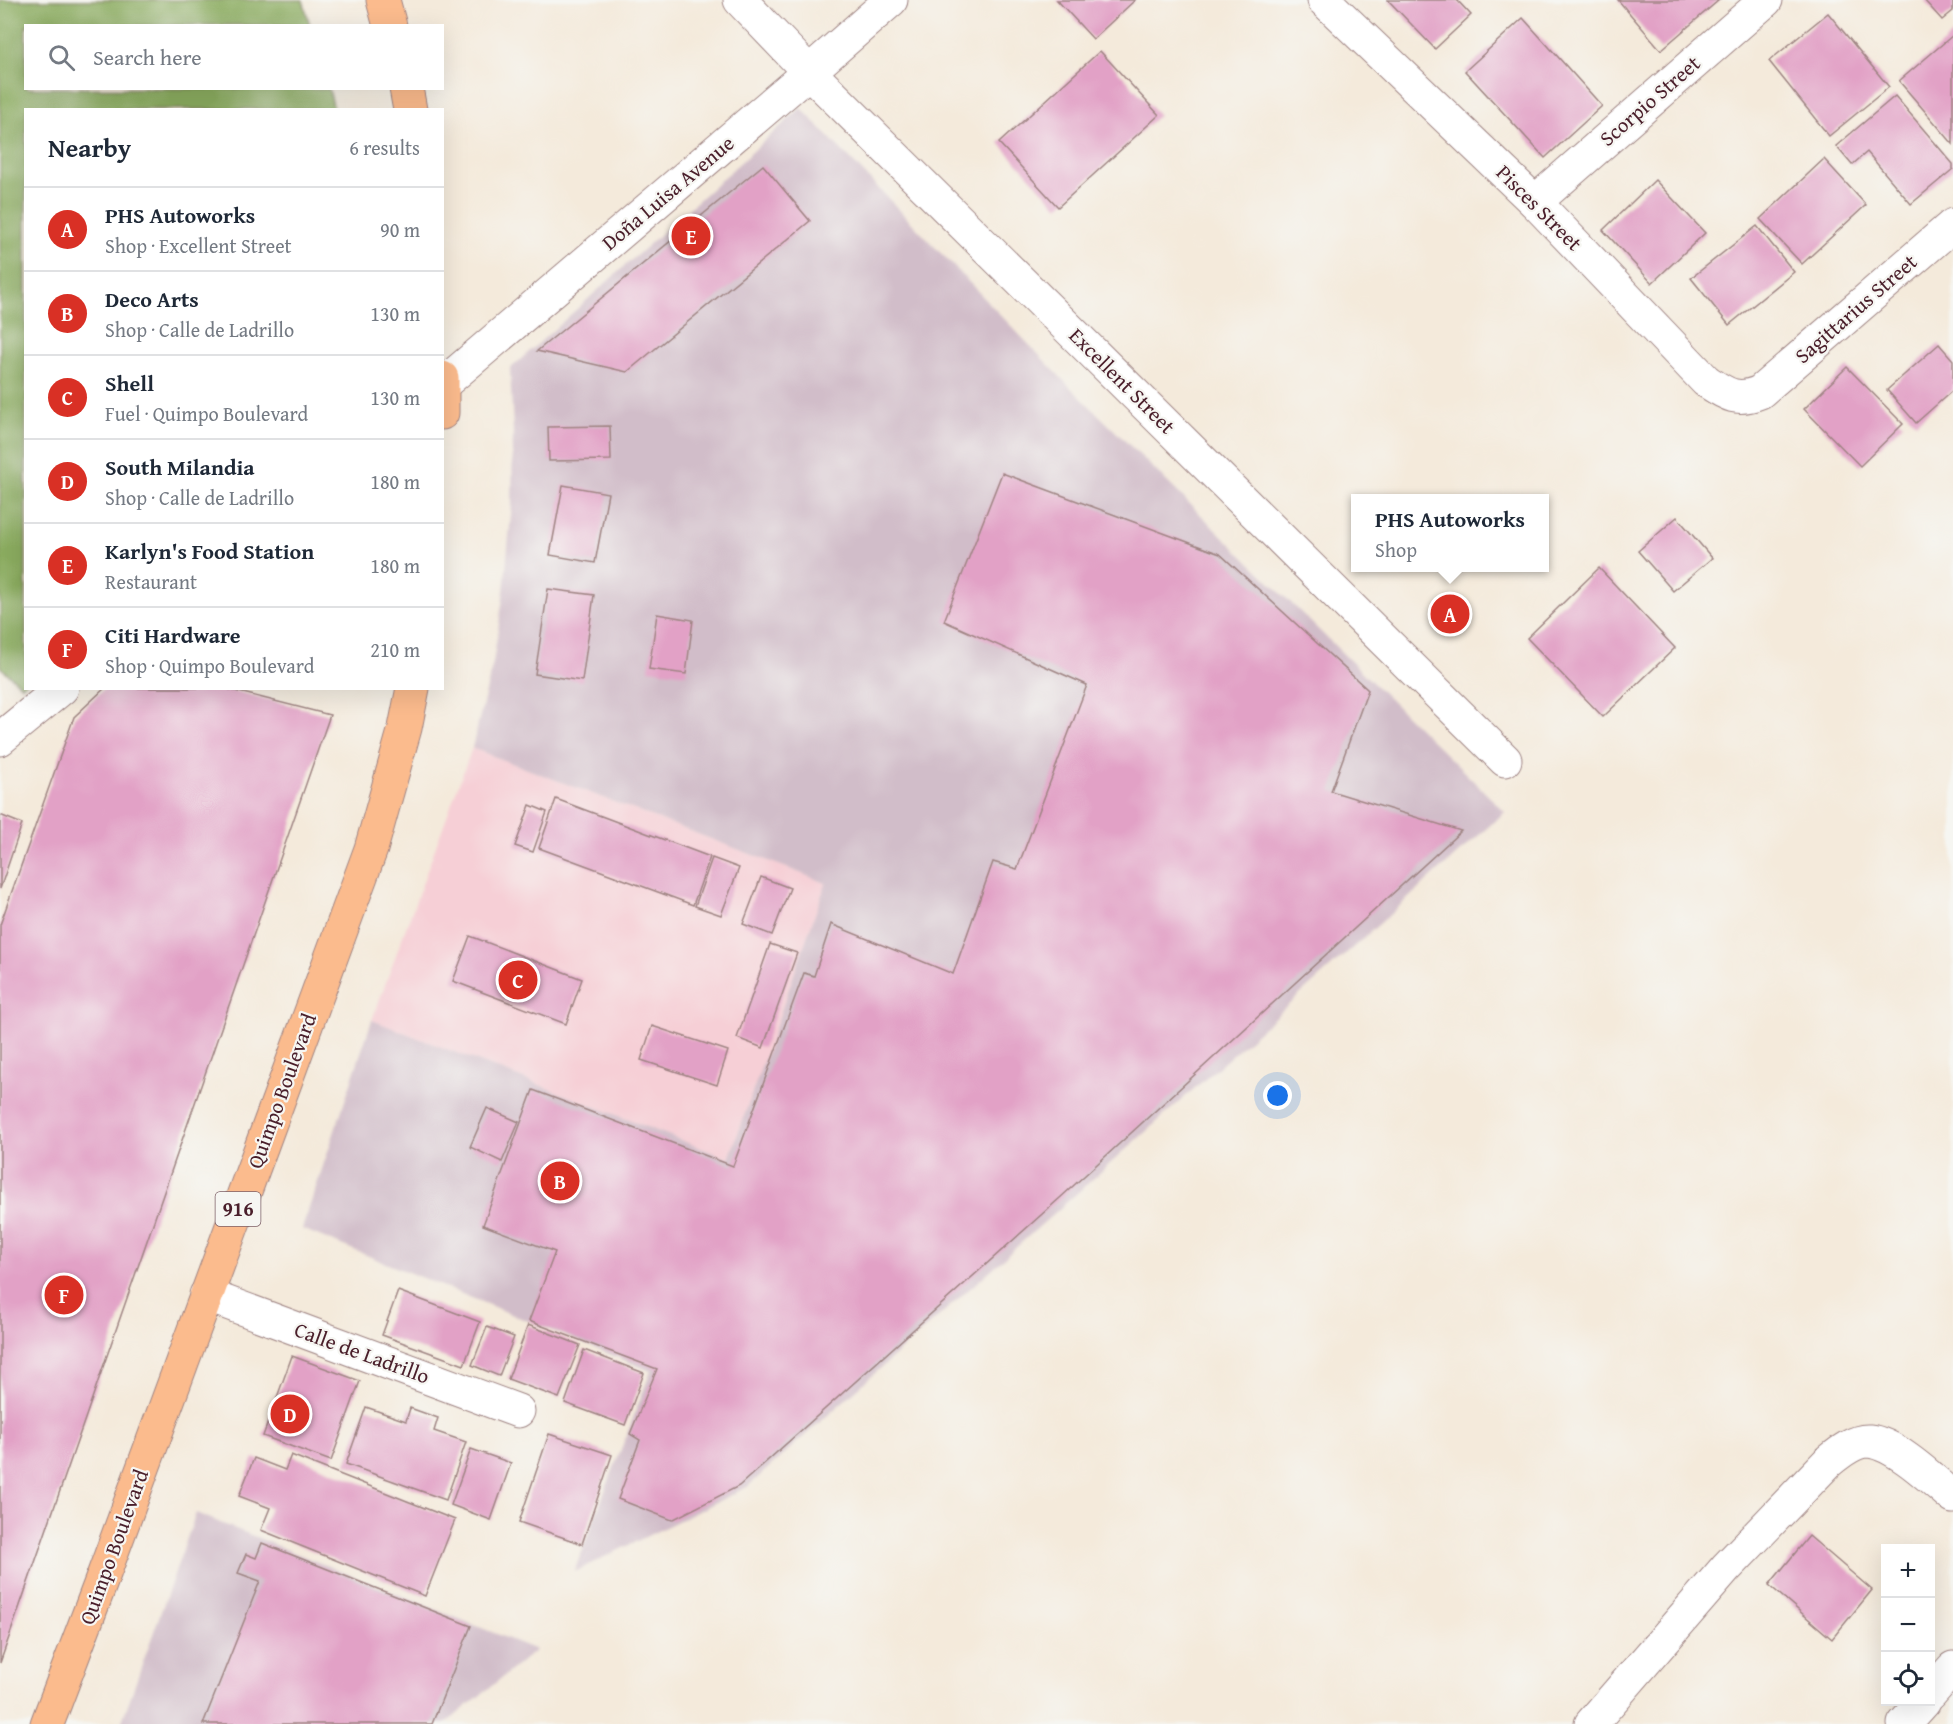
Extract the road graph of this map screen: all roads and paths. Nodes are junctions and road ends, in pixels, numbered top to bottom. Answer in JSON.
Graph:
{"nodes":[{"id":1,"x":383,"y":0,"type":"edge"},
{"id":2,"x":740,"y":0,"type":"edge"},
{"id":3,"x":891,"y":0,"type":"edge"},
{"id":4,"x":1324,"y":0,"type":"edge"},
{"id":5,"x":1766,"y":0,"type":"edge"},
{"id":6,"x":389,"y":24,"type":"edge"},
{"id":7,"x":809,"y":72,"type":"junction"},
{"id":8,"x":406,"y":90,"type":"edge"},
{"id":9,"x":410,"y":108,"type":"edge"},
{"id":10,"x":1535,"y":202,"type":"junction"},
{"id":11,"x":1953,"y":225,"type":"edge"},
{"id":12,"x":444,"y":384,"type":"edge"},
{"id":13,"x":1760,"y":392,"type":"joint"},
{"id":14,"x":60,"y":690,"type":"edge"},
{"id":15,"x":412,"y":690,"type":"edge"},
{"id":16,"x":0,"y":739,"type":"edge"},
{"id":17,"x":1505,"y":760,"type":"dead end"},
{"id":18,"x":206,"y":1295,"type":"junction"},
{"id":19,"x":518,"y":1411,"type":"dead end"},
{"id":20,"x":1953,"y":1497,"type":"edge"},
{"id":21,"x":1953,"y":1668,"type":"edge"},
{"id":22,"x":1935,"y":1688,"type":"edge"},
{"id":23,"x":1920,"y":1706,"type":"edge"},
{"id":24,"x":47,"y":1724,"type":"edge"},
{"id":25,"x":1591,"y":1724,"type":"edge"},
{"id":26,"x":1904,"y":1724,"type":"edge"}],
"edges":[{"from":1,"to":6,"type":"main road"},
{"from":2,"to":7,"type":"street","name":"Excellent Street"},
{"from":3,"to":7,"type":"street","name":"Doña Luisa Avenue"},
{"from":4,"to":10,"type":"street","name":"Pisces Street"},
{"from":5,"to":10,"type":"street","name":"Scorpio Street"},
{"from":7,"to":12,"type":"street","name":"Doña Luisa Avenue"},
{"from":7,"to":17,"type":"street","name":"Excellent Street"},
{"from":8,"to":9,"type":"main road"},
{"from":10,"to":13,"type":"street","name":"Pisces Street"},
{"from":11,"to":13,"type":"street","name":"Sagittarius Street"},
{"from":14,"to":16,"type":"street"},
{"from":15,"to":18,"type":"main road","name":"Quimpo Boulevard","number":"916"},
{"from":18,"to":19,"type":"street","name":"Calle de Ladrillo"},
{"from":18,"to":24,"type":"main road","name":"Quimpo Boulevard","number":"916"},
{"from":20,"to":25,"type":"street"},
{"from":21,"to":22,"type":"street"},
{"from":23,"to":26,"type":"street"}]}
